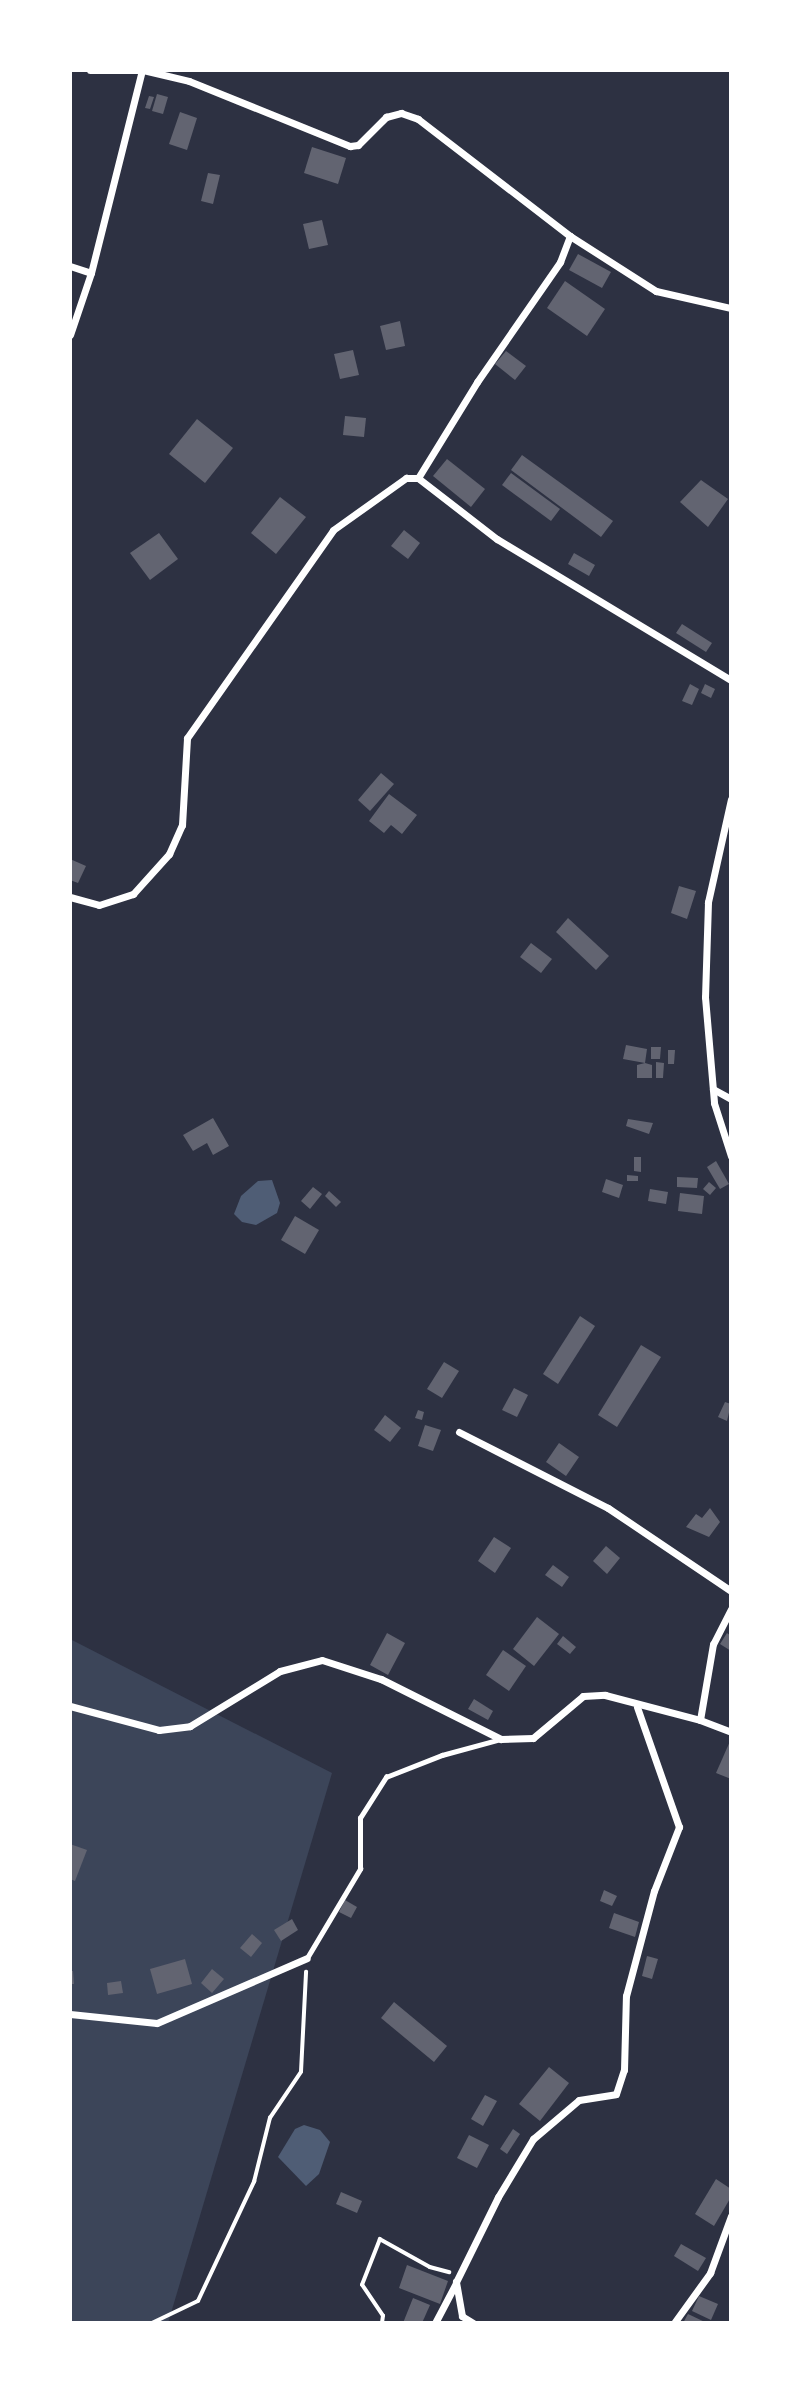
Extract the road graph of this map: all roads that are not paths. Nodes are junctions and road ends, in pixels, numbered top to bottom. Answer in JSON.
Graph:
{"nodes":[{"id":1,"x":90,"y":70,"type":"edge"},
{"id":2,"x":141,"y":70,"type":"edge"},
{"id":3,"x":130,"y":71,"type":"edge"},
{"id":4,"x":570,"y":236,"type":"junction"},
{"id":5,"x":70,"y":266,"type":"edge"},
{"id":6,"x":91,"y":273,"type":"junction"},
{"id":7,"x":731,"y":308,"type":"edge"},
{"id":8,"x":70,"y":335,"type":"edge"},
{"id":9,"x":418,"y":478,"type":"junction"},
{"id":10,"x":731,"y":680,"type":"edge"},
{"id":11,"x":731,"y":799,"type":"edge"},
{"id":12,"x":70,"y":897,"type":"edge"},
{"id":13,"x":713,"y":1089,"type":"junction"},
{"id":14,"x":731,"y":1099,"type":"edge"},
{"id":15,"x":731,"y":1156,"type":"edge"},
{"id":16,"x":459,"y":1432,"type":"dead end"},
{"id":17,"x":731,"y":1591,"type":"edge"},
{"id":18,"x":731,"y":1609,"type":"edge"},
{"id":19,"x":70,"y":1706,"type":"edge"},
{"id":20,"x":637,"y":1707,"type":"junction"},
{"id":21,"x":700,"y":1720,"type":"junction"},
{"id":22,"x":731,"y":1732,"type":"edge"},
{"id":23,"x":501,"y":1739,"type":"junction"},
{"id":24,"x":307,"y":1958,"type":"joint"},
{"id":25,"x":70,"y":2014,"type":"edge"},
{"id":26,"x":731,"y":2216,"type":"edge"},
{"id":27,"x":457,"y":2278,"type":"junction"},
{"id":28,"x":435,"y":2323,"type":"edge"},
{"id":29,"x":474,"y":2323,"type":"edge"},
{"id":30,"x":674,"y":2323,"type":"edge"}],
"edges":[{"from":1,"to":3,"type":"street"},
{"from":2,"to":3,"type":"street"},
{"from":2,"to":4,"type":"street"},
{"from":2,"to":6,"type":"street"},
{"from":4,"to":7,"type":"street"},
{"from":4,"to":9,"type":"street"},
{"from":5,"to":6,"type":"street"},
{"from":6,"to":8,"type":"street"},
{"from":9,"to":10,"type":"street"},
{"from":9,"to":12,"type":"street"},
{"from":11,"to":13,"type":"street"},
{"from":13,"to":14,"type":"street"},
{"from":13,"to":15,"type":"street"},
{"from":16,"to":17,"type":"street"},
{"from":18,"to":21,"type":"street"},
{"from":19,"to":23,"type":"street"},
{"from":20,"to":21,"type":"street"},
{"from":20,"to":23,"type":"street"},
{"from":20,"to":27,"type":"street"},
{"from":21,"to":22,"type":"street"},
{"from":23,"to":24,"type":"lane"},
{"from":24,"to":25,"type":"street"},
{"from":26,"to":30,"type":"street"},
{"from":27,"to":28,"type":"street"},
{"from":27,"to":29,"type":"street"}]}
